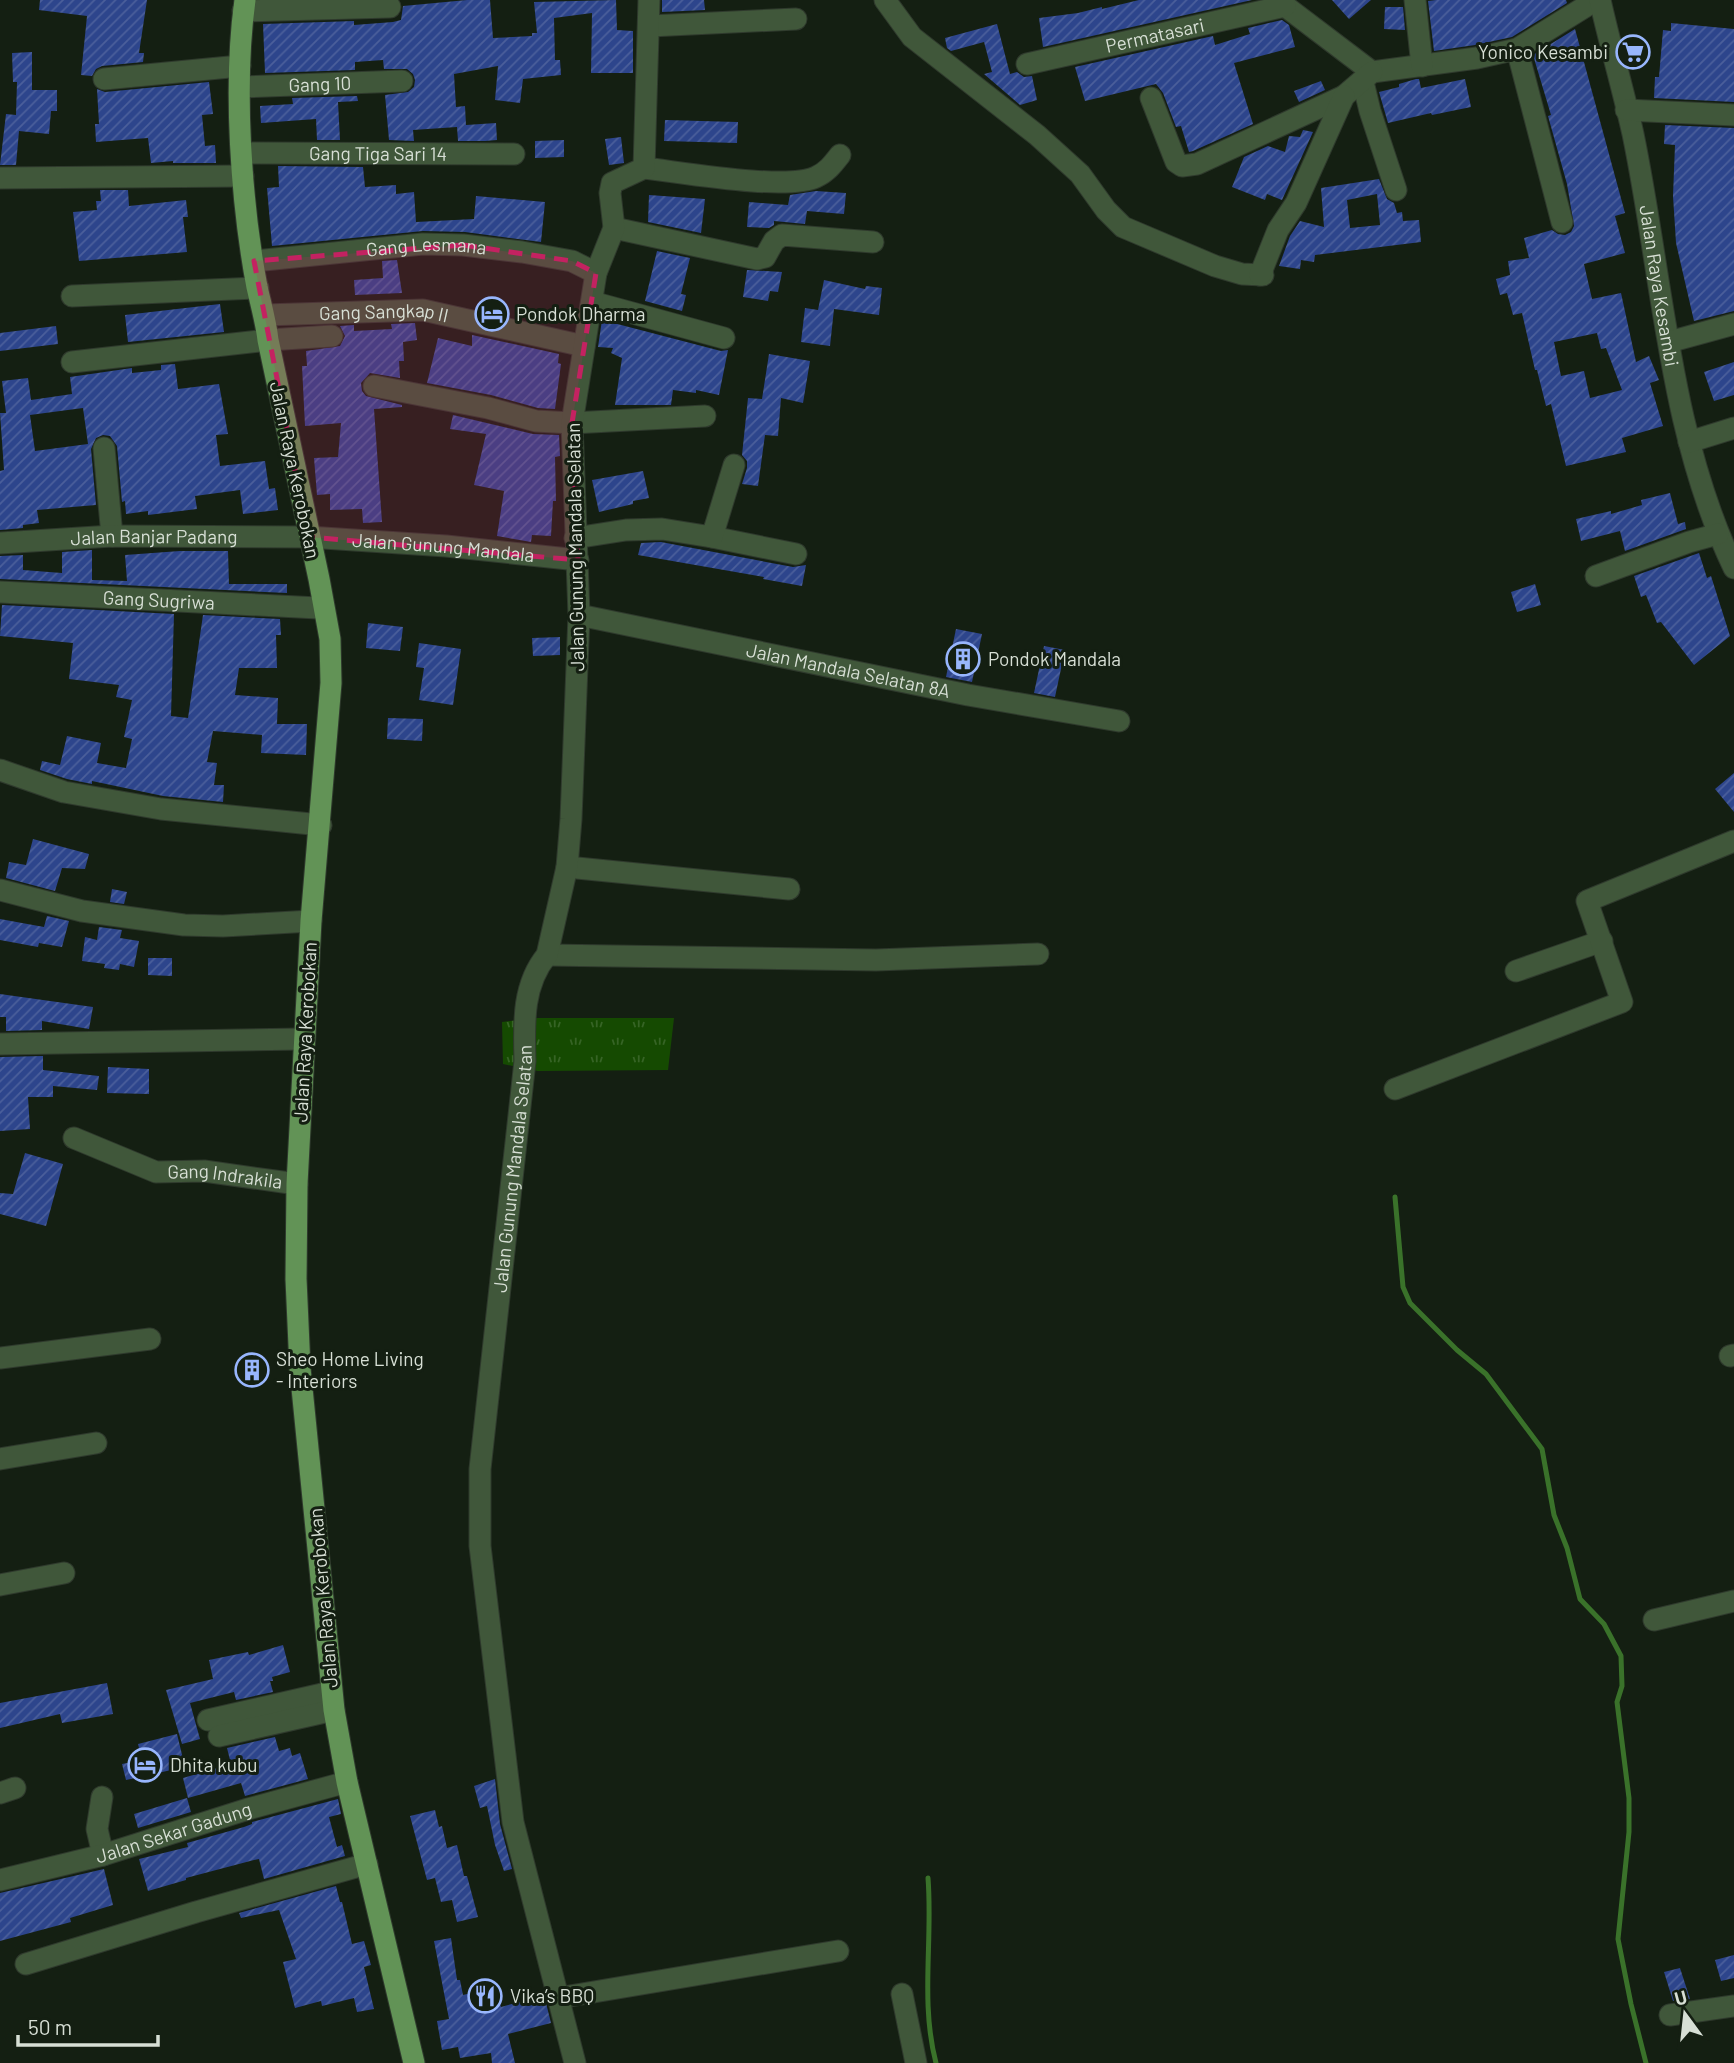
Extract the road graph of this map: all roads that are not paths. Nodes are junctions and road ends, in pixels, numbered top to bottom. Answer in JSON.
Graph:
{"nodes":[{"id":1,"x":649,"y":0,"type":"edge"},
{"id":2,"x":885,"y":0,"type":"edge"},
{"id":3,"x":1415,"y":0,"type":"edge"},
{"id":4,"x":1598,"y":0,"type":"edge"},
{"id":5,"x":1283,"y":3,"type":"edge"},
{"id":6,"x":244,"y":5,"type":"edge"},
{"id":7,"x":390,"y":7,"type":"dead end"},
{"id":8,"x":796,"y":19,"type":"dead end"},
{"id":9,"x":650,"y":26,"type":"junction"},
{"id":10,"x":1517,"y":49,"type":"junction"},
{"id":11,"x":1027,"y":64,"type":"dead end"},
{"id":12,"x":240,"y":66,"type":"junction"},
{"id":13,"x":1422,"y":66,"type":"junction"},
{"id":14,"x":1368,"y":77,"type":"junction"},
{"id":15,"x":104,"y":79,"type":"dead end"},
{"id":16,"x":402,"y":81,"type":"dead end"},
{"id":17,"x":240,"y":87,"type":"junction"},
{"id":18,"x":1344,"y":96,"type":"junction"},
{"id":19,"x":1151,"y":98,"type":"dead end"},
{"id":20,"x":1626,"y":110,"type":"junction"},
{"id":21,"x":1734,"y":115,"type":"edge"},
{"id":22,"x":242,"y":153,"type":"junction"},
{"id":23,"x":514,"y":153,"type":"dead end"},
{"id":24,"x":840,"y":155,"type":"dead end"},
{"id":25,"x":644,"y":168,"type":"junction"},
{"id":26,"x":243,"y":176,"type":"junction"},
{"id":27,"x":0,"y":178,"type":"edge"},
{"id":28,"x":1396,"y":190,"type":"dead end"},
{"id":29,"x":1562,"y":222,"type":"dead end"},
{"id":30,"x":614,"y":228,"type":"junction"},
{"id":31,"x":873,"y":242,"type":"dead end"},
{"id":32,"x":254,"y":261,"type":"junction"},
{"id":33,"x":596,"y":273,"type":"junction"},
{"id":34,"x":258,"y":288,"type":"junction"},
{"id":35,"x":72,"y":296,"type":"dead end"},
{"id":36,"x":592,"y":302,"type":"junction"},
{"id":37,"x":265,"y":315,"type":"junction"},
{"id":38,"x":1734,"y":324,"type":"edge"},
{"id":39,"x":332,"y":337,"type":"dead end"},
{"id":40,"x":724,"y":338,"type":"dead end"},
{"id":41,"x":268,"y":340,"type":"junction"},
{"id":42,"x":1669,"y":342,"type":"junction"},
{"id":43,"x":584,"y":346,"type":"junction"},
{"id":44,"x":72,"y":362,"type":"dead end"},
{"id":45,"x":374,"y":386,"type":"dead end"},
{"id":46,"x":705,"y":416,"type":"dead end"},
{"id":47,"x":572,"y":423,"type":"junction"},
{"id":48,"x":1734,"y":428,"type":"edge"},
{"id":49,"x":1689,"y":442,"type":"junction"},
{"id":50,"x":104,"y":448,"type":"dead end"},
{"id":51,"x":734,"y":465,"type":"dead end"},
{"id":52,"x":1718,"y":534,"type":"junction"},
{"id":53,"x":112,"y":536,"type":"junction"},
{"id":54,"x":308,"y":537,"type":"junction"},
{"id":55,"x":712,"y":537,"type":"junction"},
{"id":56,"x":575,"y":538,"type":"junction"},
{"id":57,"x":0,"y":542,"type":"edge"},
{"id":58,"x":796,"y":554,"type":"dead end"},
{"id":59,"x":578,"y":561,"type":"junction"},
{"id":60,"x":1734,"y":568,"type":"edge"},
{"id":61,"x":1596,"y":576,"type":"dead end"},
{"id":62,"x":0,"y":592,"type":"edge"},
{"id":63,"x":318,"y":608,"type":"dead end"},
{"id":64,"x":579,"y":615,"type":"junction"},
{"id":65,"x":1119,"y":721,"type":"dead end"},
{"id":66,"x":0,"y":770,"type":"edge"},
{"id":67,"x":321,"y":825,"type":"junction"},
{"id":68,"x":1734,"y":841,"type":"edge"},
{"id":69,"x":567,"y":867,"type":"junction"},
{"id":70,"x":789,"y":889,"type":"dead end"},
{"id":71,"x":0,"y":890,"type":"edge"},
{"id":72,"x":311,"y":921,"type":"junction"},
{"id":73,"x":1602,"y":941,"type":"junction"},
{"id":74,"x":1038,"y":954,"type":"dead end"},
{"id":75,"x":547,"y":955,"type":"junction"},
{"id":76,"x":1516,"y":971,"type":"dead end"},
{"id":77,"x":303,"y":1039,"type":"junction"},
{"id":78,"x":0,"y":1044,"type":"edge"},
{"id":79,"x":1395,"y":1089,"type":"dead end"},
{"id":80,"x":74,"y":1138,"type":"dead end"},
{"id":81,"x":297,"y":1184,"type":"junction"},
{"id":82,"x":150,"y":1339,"type":"dead end"},
{"id":83,"x":0,"y":1358,"type":"edge"},
{"id":84,"x":96,"y":1443,"type":"dead end"},
{"id":85,"x":0,"y":1459,"type":"edge"},
{"id":86,"x":64,"y":1573,"type":"dead end"},
{"id":87,"x":0,"y":1585,"type":"edge"},
{"id":88,"x":1734,"y":1601,"type":"edge"},
{"id":89,"x":1654,"y":1620,"type":"dead end"},
{"id":90,"x":332,"y":1701,"type":"junction"},
{"id":91,"x":213,"y":1728,"type":"dead end"},
{"id":92,"x":347,"y":1782,"type":"junction"},
{"id":93,"x":102,"y":1797,"type":"dead end"},
{"id":94,"x":103,"y":1855,"type":"junction"},
{"id":95,"x":367,"y":1864,"type":"junction"},
{"id":96,"x":0,"y":1880,"type":"edge"},
{"id":97,"x":838,"y":1951,"type":"dead end"},
{"id":98,"x":26,"y":1964,"type":"dead end"},
{"id":99,"x":902,"y":1994,"type":"dead end"},
{"id":100,"x":558,"y":1998,"type":"junction"},
{"id":101,"x":1734,"y":2006,"type":"edge"},
{"id":102,"x":1670,"y":2015,"type":"dead end"},
{"id":103,"x":414,"y":2063,"type":"edge"},
{"id":104,"x":575,"y":2063,"type":"edge"},
{"id":105,"x":916,"y":2063,"type":"edge"}],
"edges":[{"from":1,"to":9,"type":"street"},
{"from":2,"to":18,"type":"street"},
{"from":3,"to":13,"type":"street"},
{"from":4,"to":10,"type":"street"},
{"from":4,"to":20,"type":"street","name":"Jalan Raya Kesambi"},
{"from":5,"to":11,"type":"street","name":"Permatasari"},
{"from":5,"to":14,"type":"street"},
{"from":6,"to":7,"type":"street"},
{"from":6,"to":12,"type":"main road","name":"Jalan Raya Kerobokan"},
{"from":8,"to":9,"type":"street"},
{"from":9,"to":25,"type":"street"},
{"from":10,"to":13,"type":"street"},
{"from":10,"to":29,"type":"street"},
{"from":12,"to":15,"type":"street"},
{"from":12,"to":17,"type":"main road","name":"Jalan Raya Kerobokan"},
{"from":13,"to":14,"type":"street"},
{"from":14,"to":18,"type":"street"},
{"from":14,"to":28,"type":"street"},
{"from":16,"to":17,"type":"street","name":"Gang 10"},
{"from":17,"to":22,"type":"main road","name":"Jalan Raya Kerobokan"},
{"from":18,"to":19,"type":"street"},
{"from":20,"to":21,"type":"street"},
{"from":20,"to":42,"type":"street","name":"Jalan Raya Kesambi"},
{"from":22,"to":23,"type":"street","name":"Gang Tiga Sari 14"},
{"from":22,"to":26,"type":"main road","name":"Jalan Raya Kerobokan"},
{"from":24,"to":25,"type":"street"},
{"from":25,"to":30,"type":"street"},
{"from":26,"to":27,"type":"street"},
{"from":26,"to":32,"type":"main road","name":"Jalan Raya Kerobokan"},
{"from":30,"to":31,"type":"street"},
{"from":30,"to":33,"type":"street"},
{"from":32,"to":33,"type":"street","name":"Gang Lesmana"},
{"from":32,"to":34,"type":"main road","name":"Jalan Raya Kerobokan"},
{"from":33,"to":36,"type":"street","name":"Jalan Gunung Mandala Selatan"},
{"from":34,"to":35,"type":"street"},
{"from":34,"to":37,"type":"main road","name":"Jalan Raya Kerobokan"},
{"from":36,"to":40,"type":"street"},
{"from":36,"to":43,"type":"street","name":"Jalan Gunung Mandala Selatan"},
{"from":37,"to":41,"type":"main road","name":"Jalan Raya Kerobokan"},
{"from":37,"to":43,"type":"street","name":"Gang Sangkap II"},
{"from":38,"to":42,"type":"street"},
{"from":39,"to":41,"type":"street"},
{"from":41,"to":44,"type":"street"},
{"from":41,"to":54,"type":"main road","name":"Jalan Raya Kerobokan"},
{"from":42,"to":49,"type":"street","name":"Jalan Raya Kesambi"},
{"from":43,"to":47,"type":"street","name":"Jalan Gunung Mandala Selatan"},
{"from":45,"to":47,"type":"street"},
{"from":46,"to":47,"type":"street"},
{"from":47,"to":56,"type":"street","name":"Jalan Gunung Mandala Selatan"},
{"from":48,"to":49,"type":"street"},
{"from":49,"to":52,"type":"street","name":"Jalan Raya Kesambi"},
{"from":50,"to":53,"type":"street"},
{"from":51,"to":55,"type":"street"},
{"from":52,"to":60,"type":"street","name":"Jalan Raya Kesambi"},
{"from":52,"to":61,"type":"street"},
{"from":53,"to":54,"type":"street","name":"Jalan Banjar Padang"},
{"from":53,"to":57,"type":"street","name":"Jalan Banjar Padang"},
{"from":54,"to":59,"type":"street","name":"Jalan Gunung Mandala"},
{"from":54,"to":67,"type":"main road","name":"Jalan Raya Kerobokan"},
{"from":55,"to":56,"type":"street"},
{"from":55,"to":58,"type":"street"},
{"from":56,"to":59,"type":"street","name":"Jalan Gunung Mandala Selatan"},
{"from":59,"to":64,"type":"street","name":"Jalan Gunung Mandala Selatan"},
{"from":62,"to":63,"type":"street","name":"Gang Sugriwa"},
{"from":64,"to":65,"type":"street","name":"Jalan Mandala Selatan 8A"},
{"from":64,"to":69,"type":"street","name":"Jalan Gunung Mandala Selatan"},
{"from":66,"to":67,"type":"street"},
{"from":67,"to":72,"type":"main road","name":"Jalan Raya Kerobokan"},
{"from":68,"to":73,"type":"street"},
{"from":69,"to":70,"type":"street"},
{"from":69,"to":75,"type":"street","name":"Jalan Gunung Mandala Selatan"},
{"from":71,"to":72,"type":"street"},
{"from":72,"to":77,"type":"main road","name":"Jalan Raya Kerobokan"},
{"from":73,"to":76,"type":"street"},
{"from":73,"to":79,"type":"street"},
{"from":74,"to":75,"type":"street"},
{"from":75,"to":100,"type":"street","name":"Jalan Gunung Mandala Selatan"},
{"from":77,"to":78,"type":"street"},
{"from":77,"to":81,"type":"main road","name":"Jalan Raya Kerobokan"},
{"from":80,"to":81,"type":"street","name":"Gang Indrakila"},
{"from":81,"to":90,"type":"main road","name":"Jalan Raya Kerobokan"},
{"from":82,"to":83,"type":"street"},
{"from":84,"to":85,"type":"street"},
{"from":86,"to":87,"type":"street"},
{"from":88,"to":89,"type":"street"},
{"from":90,"to":91,"type":"street"},
{"from":90,"to":92,"type":"main road","name":"Jalan Raya Kerobokan"},
{"from":92,"to":94,"type":"street","name":"Jalan Sekar Gadung"},
{"from":92,"to":95,"type":"main road","name":"Jalan Raya Kerobokan"},
{"from":93,"to":94,"type":"street"},
{"from":94,"to":96,"type":"street","name":"Jalan Sekar Gadung"},
{"from":95,"to":98,"type":"street"},
{"from":95,"to":103,"type":"main road","name":"Jalan Raya Kerobokan"},
{"from":97,"to":100,"type":"street"},
{"from":99,"to":105,"type":"street"},
{"from":100,"to":104,"type":"street","name":"Jalan Gunung Mandala Selatan"},
{"from":101,"to":102,"type":"street"}]}
